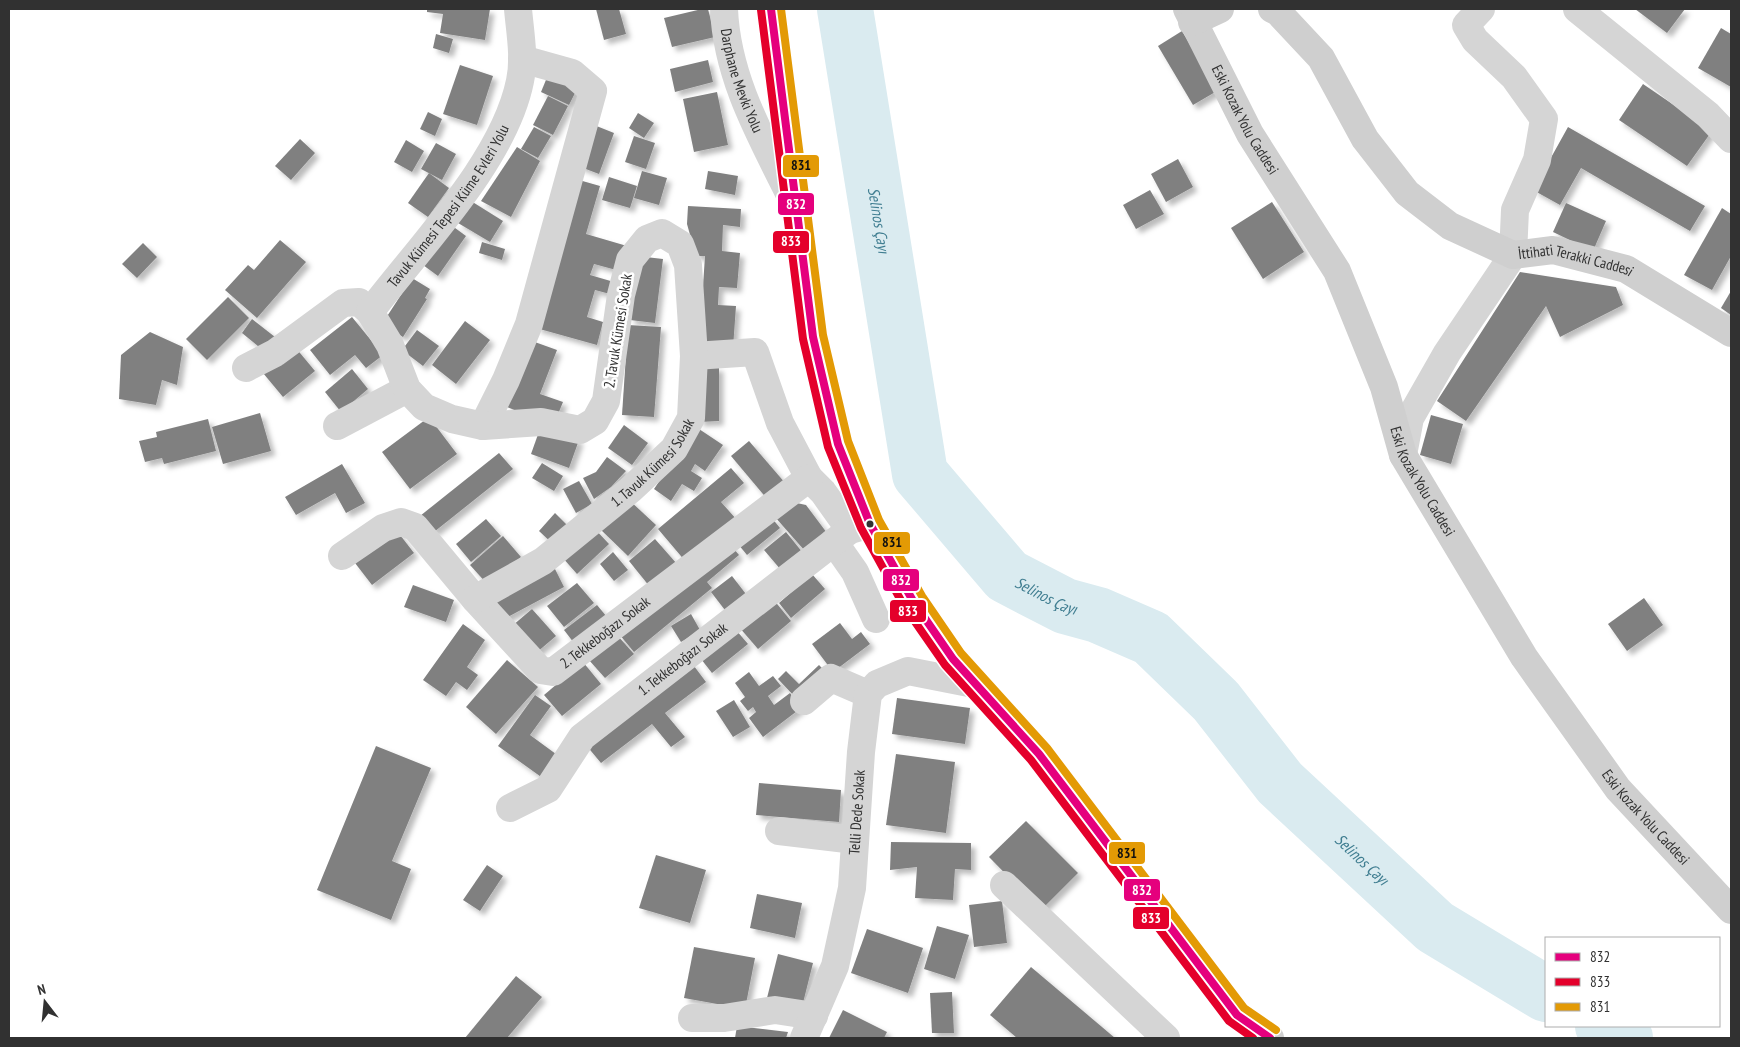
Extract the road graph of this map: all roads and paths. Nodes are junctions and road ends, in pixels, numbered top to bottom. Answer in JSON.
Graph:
{"nodes":[{"id":1,"x":518,"y":9,"type":"edge"},
{"id":2,"x":724,"y":9,"type":"edge"},
{"id":3,"x":770,"y":9,"type":"edge"},
{"id":4,"x":1220,"y":9,"type":"edge"},
{"id":5,"x":1272,"y":9,"type":"edge"},
{"id":6,"x":1481,"y":9,"type":"edge"},
{"id":7,"x":1577,"y":9,"type":"edge"},
{"id":8,"x":1190,"y":15,"type":"edge"},
{"id":9,"x":522,"y":59,"type":"junction"},
{"id":10,"x":1731,"y":139,"type":"edge"},
{"id":11,"x":794,"y":203,"type":"junction"},
{"id":12,"x":662,"y":232,"type":"joint"},
{"id":13,"x":1513,"y":255,"type":"junction"},
{"id":14,"x":370,"y":312,"type":"junction"},
{"id":15,"x":1731,"y":333,"type":"edge"},
{"id":16,"x":694,"y":356,"type":"junction"},
{"id":17,"x":246,"y":368,"type":"dead end"},
{"id":18,"x":407,"y":389,"type":"junction"},
{"id":19,"x":337,"y":426,"type":"dead end"},
{"id":20,"x":483,"y":426,"type":"junction"},
{"id":21,"x":1403,"y":455,"type":"junction"},
{"id":22,"x":809,"y":478,"type":"junction"},
{"id":23,"x":851,"y":532,"type":"junction"},
{"id":24,"x":342,"y":556,"type":"dead end"},
{"id":25,"x":475,"y":599,"type":"junction"},
{"id":26,"x":876,"y":619,"type":"dead end"},
{"id":27,"x":974,"y":684,"type":"junction"},
{"id":28,"x":852,"y":688,"type":"junction"},
{"id":29,"x":804,"y":701,"type":"dead end"},
{"id":30,"x":510,"y":808,"type":"dead end"},
{"id":31,"x":779,"y":830,"type":"dead end"},
{"id":32,"x":855,"y":840,"type":"junction"},
{"id":33,"x":1004,"y":885,"type":"dead end"},
{"id":34,"x":1731,"y":910,"type":"edge"},
{"id":35,"x":692,"y":1018,"type":"dead end"},
{"id":36,"x":809,"y":1027,"type":"edge"},
{"id":37,"x":1166,"y":1038,"type":"edge"},
{"id":38,"x":1270,"y":1038,"type":"edge"}],
"edges":[{"from":1,"to":9,"type":"street","name":"Tavuk Kümesi Tepesi Küme Evleri Yolu"},
{"from":2,"to":11,"type":"street","name":"Darphane Mevki Yolu"},
{"from":3,"to":11,"type":"main road"},
{"from":4,"to":8,"type":"main road"},
{"from":5,"to":13,"type":"main road"},
{"from":6,"to":13,"type":"street"},
{"from":7,"to":10,"type":"street"},
{"from":8,"to":21,"type":"main road","name":"Eski Kozak Yolu Caddesi"},
{"from":9,"to":14,"type":"street","name":"Tavuk Kümesi Tepesi Küme Evleri Yolu"},
{"from":9,"to":20,"type":"street"},
{"from":11,"to":23,"type":"main road"},
{"from":12,"to":16,"type":"street","name":"1. Tavuk Kümesi Sokak"},
{"from":12,"to":20,"type":"street","name":"2. Tavuk Kümesi Sokak"},
{"from":13,"to":15,"type":"main road","name":"İttihati Terakki Caddesi"},
{"from":13,"to":21,"type":"street","name":"İttihati Terakki Caddesi"},
{"from":14,"to":17,"type":"street"},
{"from":14,"to":18,"type":"street"},
{"from":16,"to":22,"type":"street"},
{"from":16,"to":25,"type":"street","name":"1. Tavuk Kümesi Sokak"},
{"from":18,"to":19,"type":"street"},
{"from":18,"to":20,"type":"street","name":"2. Tavuk Kümesi Sokak"},
{"from":21,"to":34,"type":"main road","name":"Eski Kozak Yolu Caddesi"},
{"from":22,"to":23,"type":"street"},
{"from":22,"to":25,"type":"street","name":"2. Tekkeboğazı Sokak"},
{"from":23,"to":26,"type":"street"},
{"from":23,"to":27,"type":"main road"},
{"from":23,"to":30,"type":"street","name":"1. Tekkeboğazı Sokak"},
{"from":24,"to":25,"type":"street","name":"2. Tekkeboğazı Sokak"},
{"from":27,"to":28,"type":"street"},
{"from":27,"to":38,"type":"main road"},
{"from":28,"to":29,"type":"street"},
{"from":28,"to":32,"type":"street","name":"Telli Dede Sokak"},
{"from":31,"to":32,"type":"street"},
{"from":32,"to":36,"type":"street","name":"Telli Dede Sokak"},
{"from":33,"to":37,"type":"street"},
{"from":35,"to":36,"type":"street"}]}
